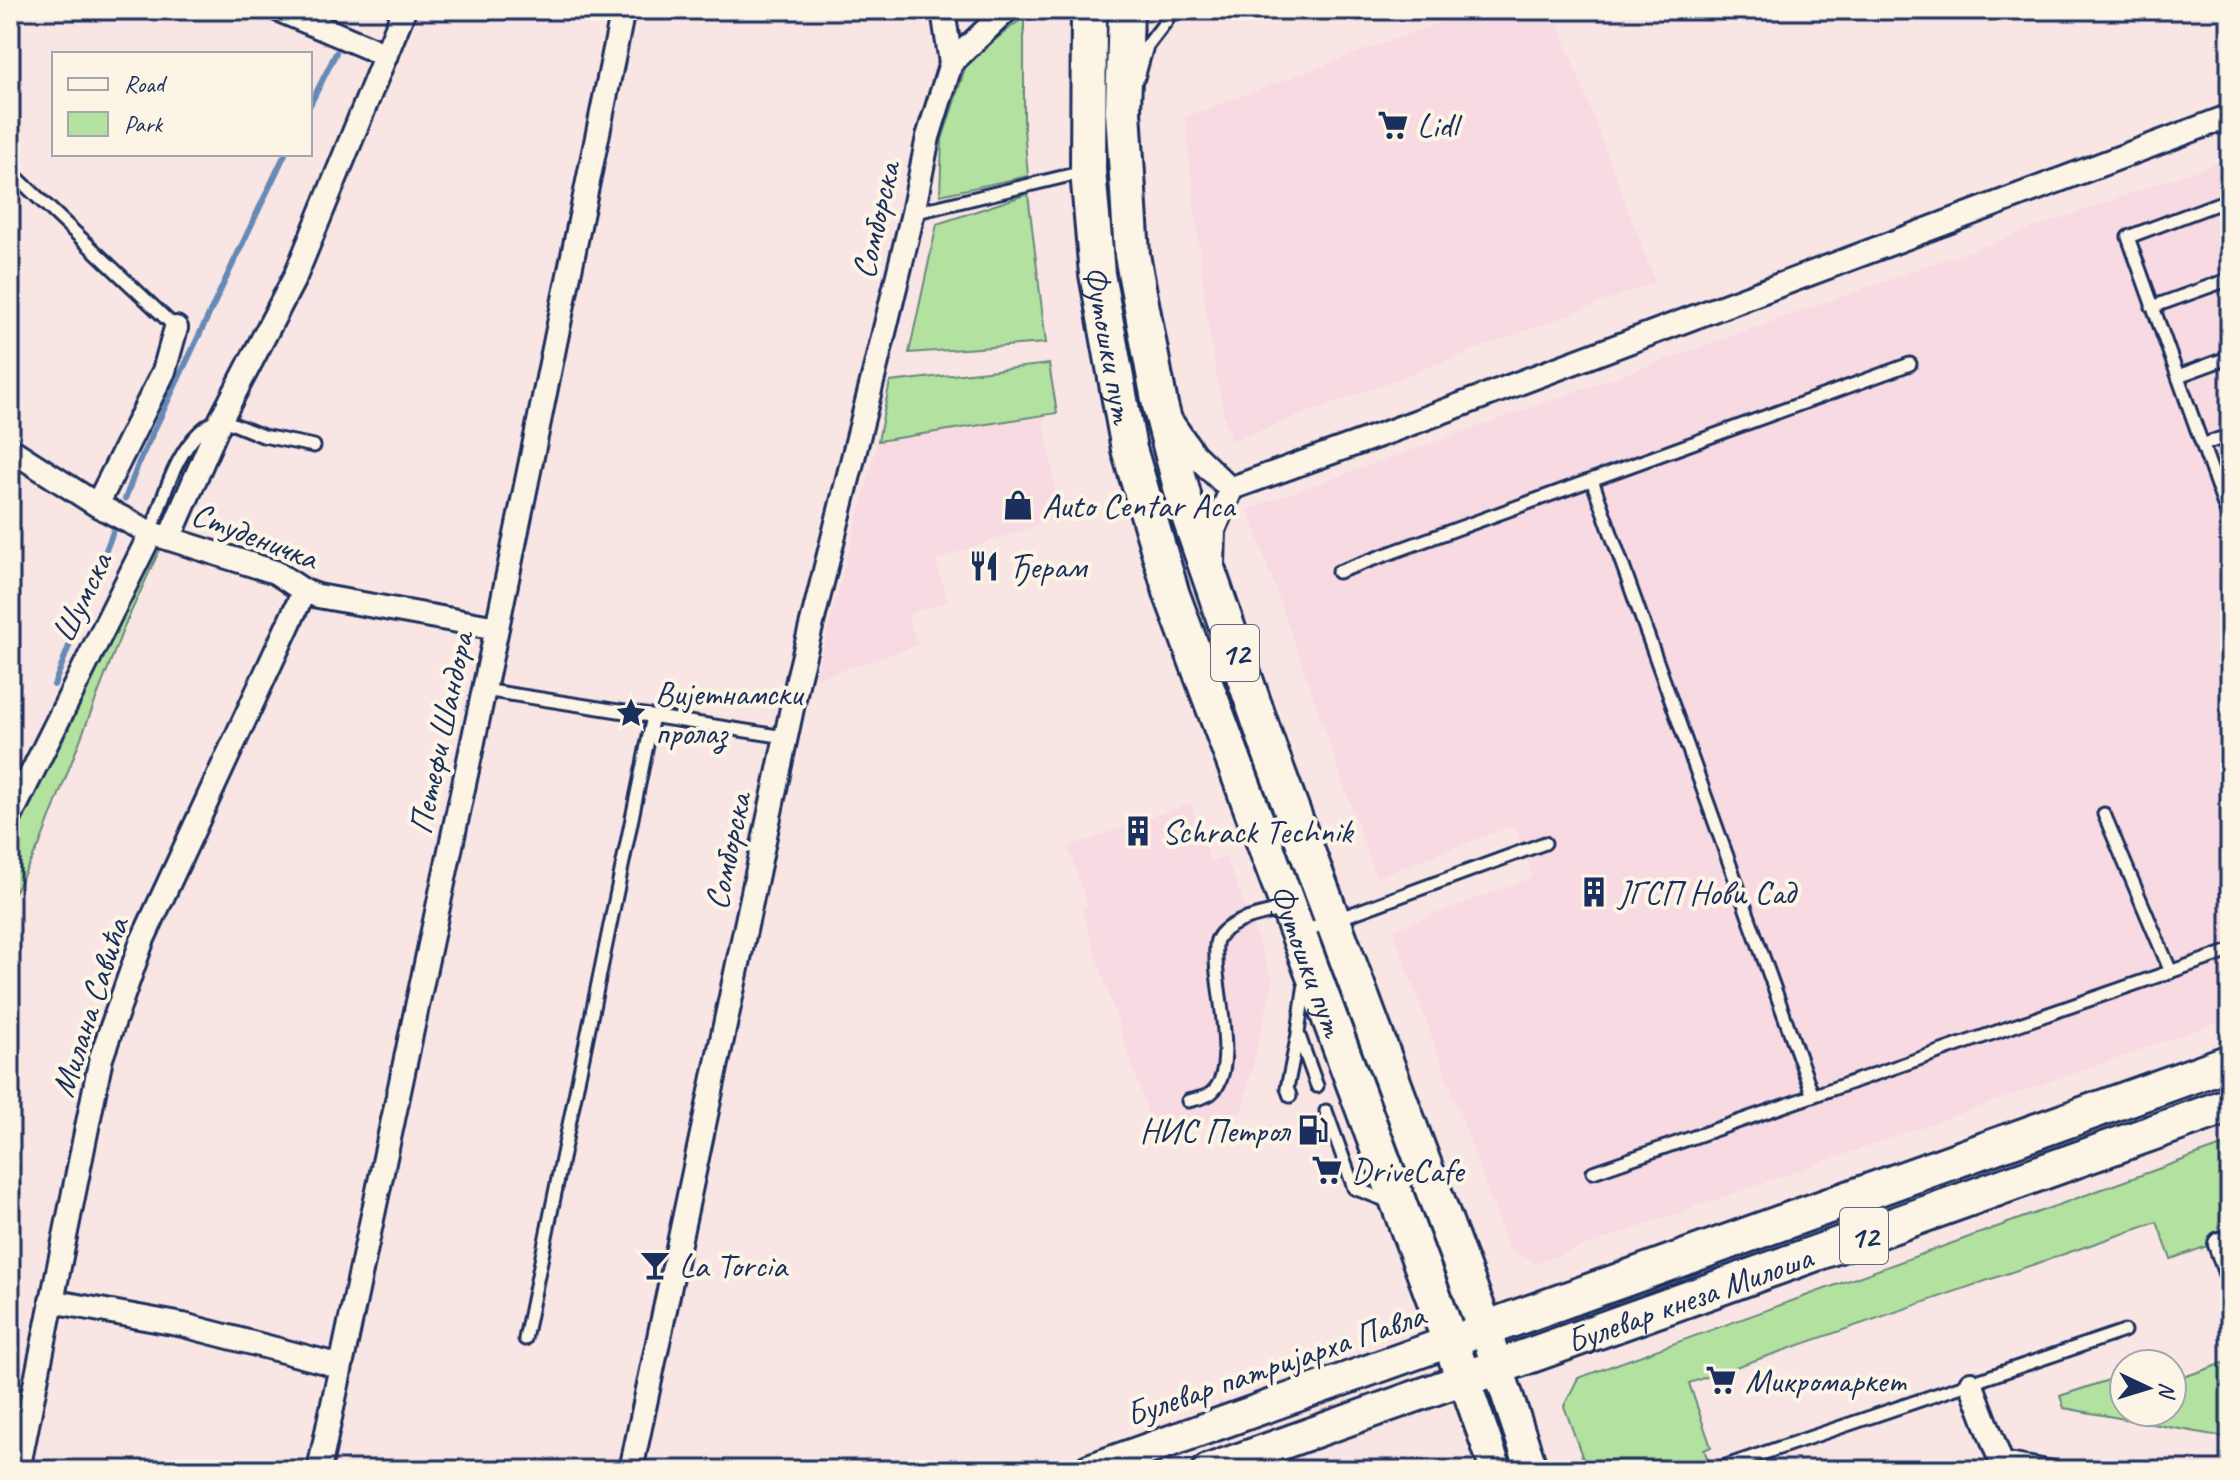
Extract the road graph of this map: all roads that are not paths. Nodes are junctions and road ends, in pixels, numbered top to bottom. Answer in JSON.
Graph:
{"nodes":[{"id":1,"x":279,"y":10,"type":"edge"},
{"id":2,"x":404,"y":10,"type":"edge"},
{"id":3,"x":623,"y":10,"type":"edge"},
{"id":4,"x":943,"y":10,"type":"edge"},
{"id":5,"x":1007,"y":10,"type":"edge"},
{"id":6,"x":1089,"y":10,"type":"edge"},
{"id":7,"x":1126,"y":10,"type":"edge"},
{"id":8,"x":1167,"y":20,"type":"dead end"},
{"id":9,"x":386,"y":55,"type":"junction"},
{"id":10,"x":951,"y":63,"type":"junction"},
{"id":11,"x":1123,"y":111,"type":"junction"},
{"id":12,"x":2230,"y":116,"type":"edge"},
{"id":13,"x":10,"y":171,"type":"edge"},
{"id":14,"x":1088,"y":171,"type":"junction"},
{"id":15,"x":2230,"y":199,"type":"edge"},
{"id":16,"x":913,"y":213,"type":"junction"},
{"id":17,"x":2230,"y":279,"type":"edge"},
{"id":18,"x":2152,"y":307,"type":"junction"},
{"id":19,"x":176,"y":328,"type":"joint"},
{"id":20,"x":2230,"y":357,"type":"edge"},
{"id":21,"x":1910,"y":364,"type":"dead end"},
{"id":22,"x":2178,"y":376,"type":"junction"},
{"id":23,"x":1160,"y":405,"type":"junction"},
{"id":24,"x":221,"y":419,"type":"junction"},
{"id":25,"x":2230,"y":435,"type":"edge"},
{"id":26,"x":2202,"y":445,"type":"junction"},
{"id":27,"x":314,"y":446,"type":"dead end"},
{"id":28,"x":10,"y":449,"type":"edge"},
{"id":29,"x":1592,"y":480,"type":"junction"},
{"id":30,"x":1230,"y":489,"type":"junction"},
{"id":31,"x":97,"y":505,"type":"junction"},
{"id":32,"x":2230,"y":522,"type":"edge"},
{"id":33,"x":160,"y":536,"type":"junction"},
{"id":34,"x":1338,"y":572,"type":"dead end"},
{"id":35,"x":1212,"y":587,"type":"junction"},
{"id":36,"x":304,"y":591,"type":"junction"},
{"id":37,"x":497,"y":628,"type":"junction"},
{"id":38,"x":484,"y":690,"type":"junction"},
{"id":39,"x":653,"y":716,"type":"junction"},
{"id":40,"x":785,"y":737,"type":"junction"},
{"id":41,"x":2104,"y":814,"type":"dead end"},
{"id":42,"x":10,"y":817,"type":"edge"},
{"id":43,"x":1545,"y":843,"type":"dead end"},
{"id":44,"x":1334,"y":920,"type":"junction"},
{"id":45,"x":1298,"y":935,"type":"junction"},
{"id":46,"x":2230,"y":951,"type":"edge"},
{"id":47,"x":2171,"y":972,"type":"junction"},
{"id":48,"x":1298,"y":1033,"type":"junction"},
{"id":49,"x":2230,"y":1062,"type":"edge"},
{"id":50,"x":1317,"y":1086,"type":"dead end"},
{"id":51,"x":1290,"y":1096,"type":"dead end"},
{"id":52,"x":1813,"y":1096,"type":"junction"},
{"id":53,"x":1188,"y":1101,"type":"dead end"},
{"id":54,"x":2230,"y":1105,"type":"edge"},
{"id":55,"x":1326,"y":1111,"type":"dead end"},
{"id":56,"x":1593,"y":1172,"type":"dead end"},
{"id":57,"x":1400,"y":1206,"type":"junction"},
{"id":58,"x":2225,"y":1242,"type":"edge"},
{"id":59,"x":2230,"y":1272,"type":"edge"},
{"id":60,"x":51,"y":1301,"type":"junction"},
{"id":61,"x":1485,"y":1329,"type":"junction"},
{"id":62,"x":2124,"y":1331,"type":"dead end"},
{"id":63,"x":525,"y":1339,"type":"dead end"},
{"id":64,"x":1451,"y":1342,"type":"junction"},
{"id":65,"x":1498,"y":1367,"type":"junction"},
{"id":66,"x":340,"y":1368,"type":"junction"},
{"id":67,"x":1464,"y":1379,"type":"junction"},
{"id":68,"x":1971,"y":1383,"type":"junction"},
{"id":69,"x":2002,"y":1464,"type":"edge"},
{"id":70,"x":18,"y":1470,"type":"edge"},
{"id":71,"x":319,"y":1470,"type":"edge"},
{"id":72,"x":631,"y":1470,"type":"edge"},
{"id":73,"x":1089,"y":1470,"type":"edge"},
{"id":74,"x":1208,"y":1470,"type":"edge"},
{"id":75,"x":1496,"y":1470,"type":"edge"},
{"id":76,"x":1532,"y":1470,"type":"edge"},
{"id":77,"x":1714,"y":1470,"type":"edge"},
{"id":78,"x":2068,"y":1470,"type":"edge"}],
"edges":[{"from":1,"to":9,"type":"street"},
{"from":2,"to":9,"type":"street","name":"Шумска"},
{"from":3,"to":37,"type":"street","name":"Петефи Шандора"},
{"from":4,"to":10,"type":"street","name":"Сомборска"},
{"from":5,"to":10,"type":"street","name":"Сомборска"},
{"from":6,"to":14,"type":"main road","name":"Футошки пут","number":"12"},
{"from":7,"to":11,"type":"main road","name":"Футошки пут","number":"12"},
{"from":8,"to":11,"type":"lane"},
{"from":9,"to":24,"type":"street","name":"Шумска"},
{"from":10,"to":16,"type":"street","name":"Сомборска"},
{"from":11,"to":23,"type":"main road","name":"Футошки пут","number":"12"},
{"from":12,"to":30,"type":"street"},
{"from":13,"to":19,"type":"lane"},
{"from":14,"to":16,"type":"lane"},
{"from":14,"to":45,"type":"main road","name":"Футошки пут","number":"12"},
{"from":15,"to":18,"type":"lane"},
{"from":16,"to":40,"type":"street","name":"Сомборска"},
{"from":17,"to":18,"type":"lane"},
{"from":18,"to":22,"type":"lane"},
{"from":19,"to":31,"type":"street"},
{"from":20,"to":22,"type":"lane"},
{"from":21,"to":29,"type":"lane"},
{"from":22,"to":26,"type":"lane"},
{"from":23,"to":30,"type":"street"},
{"from":23,"to":35,"type":"main road","name":"Футошки пут","number":"12"},
{"from":24,"to":27,"type":"lane"},
{"from":24,"to":33,"type":"street","name":"Шумска"},
{"from":25,"to":26,"type":"lane"},
{"from":26,"to":32,"type":"lane"},
{"from":28,"to":31,"type":"street","name":"Студеничка"},
{"from":29,"to":34,"type":"lane"},
{"from":29,"to":52,"type":"lane"},
{"from":30,"to":35,"type":"street"},
{"from":31,"to":33,"type":"street","name":"Студеничка"},
{"from":33,"to":36,"type":"street","name":"Студеничка"},
{"from":33,"to":42,"type":"street","name":"Шумска"},
{"from":35,"to":44,"type":"main road","name":"Футошки пут","number":"12"},
{"from":36,"to":37,"type":"street","name":"Студеничка"},
{"from":36,"to":60,"type":"street","name":"Милана Савића"},
{"from":37,"to":38,"type":"street","name":"Петефи Шандора"},
{"from":38,"to":39,"type":"lane"},
{"from":38,"to":66,"type":"street","name":"Петефи Шандора"},
{"from":39,"to":40,"type":"lane"},
{"from":39,"to":63,"type":"lane"},
{"from":40,"to":72,"type":"street","name":"Сомборска"},
{"from":41,"to":47,"type":"lane"},
{"from":43,"to":44,"type":"lane"},
{"from":44,"to":45,"type":"lane"},
{"from":44,"to":61,"type":"main road","name":"Футошки пут","number":"12"},
{"from":45,"to":48,"type":"lane"},
{"from":45,"to":53,"type":"lane"},
{"from":45,"to":57,"type":"main road","name":"Футошки пут","number":"12"},
{"from":46,"to":47,"type":"lane"},
{"from":47,"to":52,"type":"lane"},
{"from":48,"to":50,"type":"lane"},
{"from":48,"to":51,"type":"lane"},
{"from":49,"to":61,"type":"main road","name":"Булевар кнеза Милоша","number":"12"},
{"from":52,"to":56,"type":"lane"},
{"from":54,"to":65,"type":"main road","name":"Булевар кнеза Милоша","number":"12"},
{"from":55,"to":57,"type":"lane"},
{"from":57,"to":64,"type":"main road","name":"Футошки пут","number":"12"},
{"from":58,"to":59,"type":"street"},
{"from":60,"to":66,"type":"street"},
{"from":60,"to":70,"type":"street","name":"Милана Савића"},
{"from":61,"to":64,"type":"main road","name":"Булевар патријарха Павла"},
{"from":61,"to":65,"type":"main road"},
{"from":62,"to":68,"type":"lane"},
{"from":64,"to":67,"type":"main road","number":"12"},
{"from":64,"to":73,"type":"main road","name":"Булевар патријарха Павла"},
{"from":65,"to":67,"type":"main road","name":"Булевар кнеза Милоша","number":"12"},
{"from":65,"to":76,"type":"main road"},
{"from":66,"to":71,"type":"street","name":"Петефи Шандора"},
{"from":67,"to":74,"type":"main road"},
{"from":67,"to":75,"type":"main road"},
{"from":68,"to":69,"type":"street"},
{"from":68,"to":77,"type":"lane"},
{"from":69,"to":78,"type":"lane"}]}
